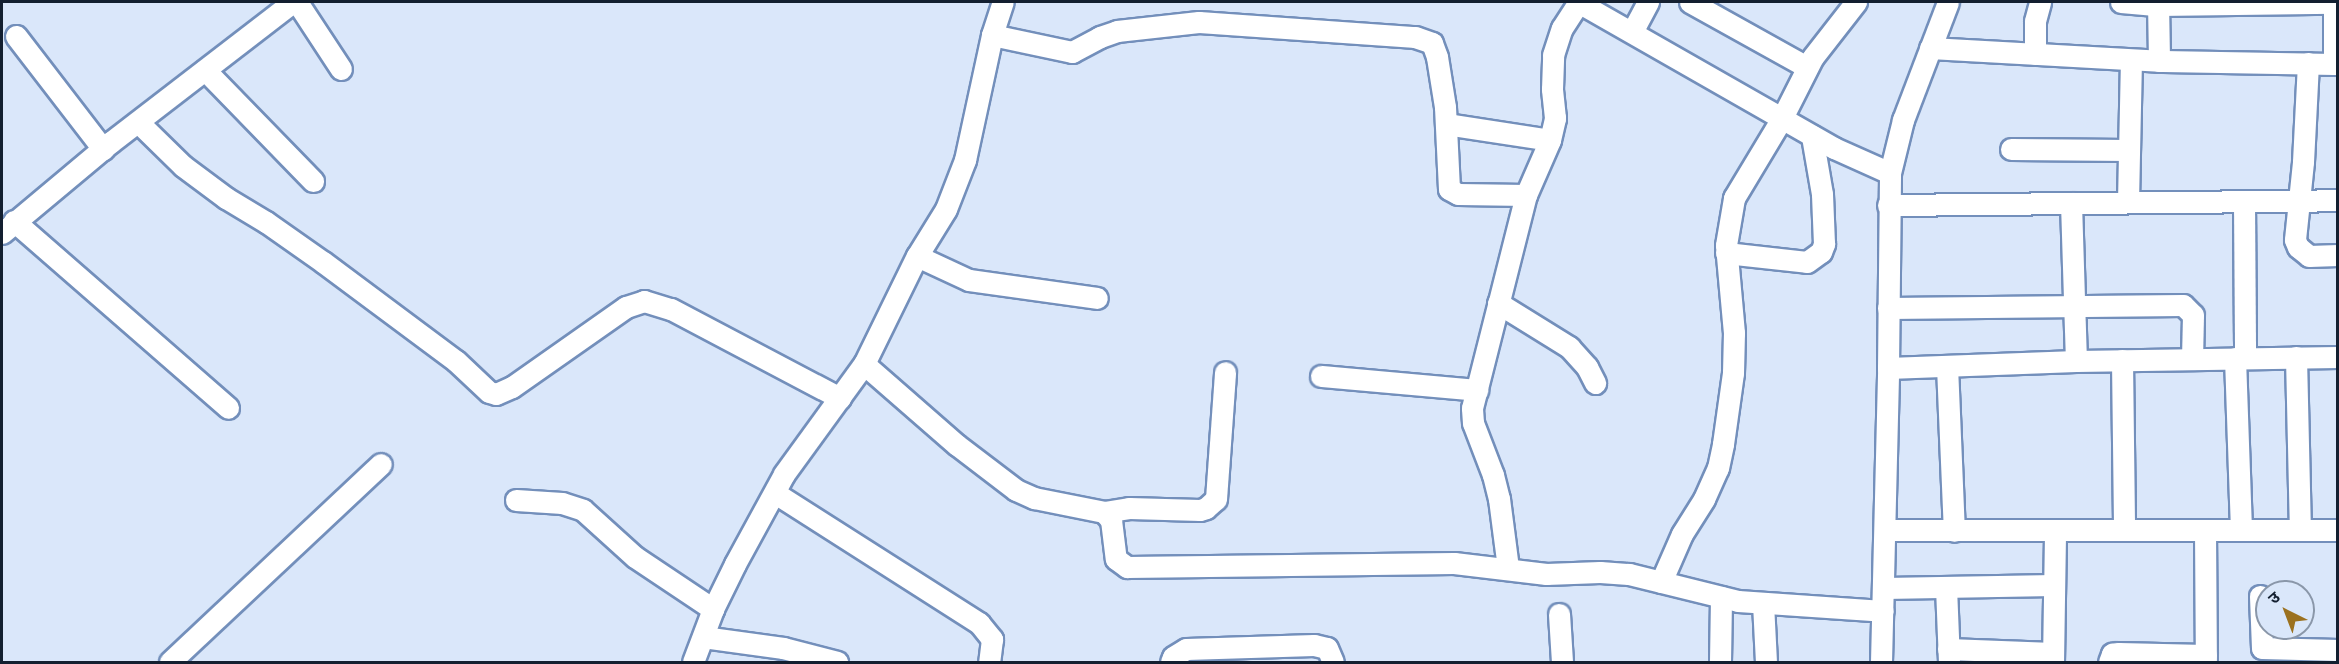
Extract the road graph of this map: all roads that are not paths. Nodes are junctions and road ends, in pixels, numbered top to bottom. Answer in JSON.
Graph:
{"nodes":[{"id":1,"x":295,"y":2,"type":"edge"},
{"id":2,"x":1003,"y":2,"type":"edge"},
{"id":3,"x":1578,"y":2,"type":"edge"},
{"id":4,"x":1648,"y":2,"type":"edge"},
{"id":5,"x":1856,"y":2,"type":"edge"},
{"id":6,"x":1948,"y":2,"type":"edge"},
{"id":7,"x":2040,"y":2,"type":"edge"},
{"id":8,"x":2121,"y":2,"type":"edge"},
{"id":9,"x":2334,"y":2,"type":"edge"},
{"id":10,"x":2158,"y":3,"type":"edge"},
{"id":11,"x":1699,"y":4,"type":"edge"},
{"id":12,"x":1632,"y":32,"type":"junction"},
{"id":13,"x":992,"y":35,"type":"junction"},
{"id":14,"x":16,"y":36,"type":"dead end"},
{"id":15,"x":1930,"y":48,"type":"junction"},
{"id":16,"x":2034,"y":54,"type":"junction"},
{"id":17,"x":2131,"y":60,"type":"junction"},
{"id":18,"x":2159,"y":61,"type":"junction"},
{"id":19,"x":2308,"y":63,"type":"junction"},
{"id":20,"x":2336,"y":64,"type":"edge"},
{"id":21,"x":1807,"y":68,"type":"junction"},
{"id":22,"x":341,"y":69,"type":"dead end"},
{"id":23,"x":205,"y":70,"type":"junction"},
{"id":24,"x":1782,"y":118,"type":"junction"},
{"id":25,"x":138,"y":122,"type":"junction"},
{"id":26,"x":1446,"y":124,"type":"junction"},
{"id":27,"x":1812,"y":136,"type":"junction"},
{"id":28,"x":1550,"y":140,"type":"junction"},
{"id":29,"x":103,"y":149,"type":"junction"},
{"id":30,"x":2011,"y":149,"type":"dead end"},
{"id":31,"x":2128,"y":150,"type":"junction"},
{"id":32,"x":1890,"y":173,"type":"junction"},
{"id":33,"x":313,"y":181,"type":"dead end"},
{"id":34,"x":1526,"y":195,"type":"junction"},
{"id":35,"x":2337,"y":200,"type":"edge"},
{"id":36,"x":2244,"y":201,"type":"junction"},
{"id":37,"x":2300,"y":201,"type":"junction"},
{"id":38,"x":2128,"y":202,"type":"junction"},
{"id":39,"x":2071,"y":203,"type":"junction"},
{"id":40,"x":1888,"y":205,"type":"junction"},
{"id":41,"x":5,"y":228,"type":"edge"},
{"id":42,"x":1726,"y":252,"type":"junction"},
{"id":43,"x":2337,"y":255,"type":"edge"},
{"id":44,"x":917,"y":256,"type":"junction"},
{"id":45,"x":1097,"y":298,"type":"dead end"},
{"id":46,"x":1498,"y":303,"type":"junction"},
{"id":47,"x":2074,"y":306,"type":"junction"},
{"id":48,"x":1888,"y":308,"type":"junction"},
{"id":49,"x":2296,"y":357,"type":"junction"},
{"id":50,"x":2337,"y":357,"type":"edge"},
{"id":51,"x":2240,"y":358,"type":"junction"},
{"id":52,"x":2192,"y":359,"type":"junction"},
{"id":53,"x":2122,"y":360,"type":"junction"},
{"id":54,"x":2076,"y":361,"type":"junction"},
{"id":55,"x":864,"y":364,"type":"junction"},
{"id":56,"x":1947,"y":366,"type":"junction"},
{"id":57,"x":1888,"y":368,"type":"junction"},
{"id":58,"x":1225,"y":372,"type":"dead end"},
{"id":59,"x":1321,"y":376,"type":"dead end"},
{"id":60,"x":1595,"y":383,"type":"dead end"},
{"id":61,"x":1477,"y":390,"type":"junction"},
{"id":62,"x":840,"y":398,"type":"junction"},
{"id":63,"x":228,"y":408,"type":"dead end"},
{"id":64,"x":381,"y":464,"type":"dead end"},
{"id":65,"x":775,"y":493,"type":"junction"},
{"id":66,"x":516,"y":500,"type":"dead end"},
{"id":67,"x":1104,"y":512,"type":"junction"},
{"id":68,"x":1886,"y":530,"type":"junction"},
{"id":69,"x":2055,"y":530,"type":"junction"},
{"id":70,"x":2124,"y":530,"type":"junction"},
{"id":71,"x":2205,"y":530,"type":"junction"},
{"id":72,"x":2241,"y":530,"type":"junction"},
{"id":73,"x":2300,"y":530,"type":"junction"},
{"id":74,"x":2337,"y":530,"type":"edge"},
{"id":75,"x":1954,"y":531,"type":"junction"},
{"id":76,"x":1508,"y":568,"type":"junction"},
{"id":77,"x":1660,"y":582,"type":"junction"},
{"id":78,"x":2054,"y":585,"type":"junction"},
{"id":79,"x":1946,"y":587,"type":"junction"},
{"id":80,"x":1884,"y":588,"type":"junction"},
{"id":81,"x":1721,"y":597,"type":"junction"},
{"id":82,"x":1763,"y":603,"type":"junction"},
{"id":83,"x":713,"y":609,"type":"junction"},
{"id":84,"x":1883,"y":611,"type":"junction"},
{"id":85,"x":1559,"y":614,"type":"dead end"},
{"id":86,"x":703,"y":637,"type":"junction"},
{"id":87,"x":2260,"y":640,"type":"edge"},
{"id":88,"x":2337,"y":650,"type":"edge"},
{"id":89,"x":1948,"y":656,"type":"edge"},
{"id":90,"x":2273,"y":656,"type":"edge"},
{"id":91,"x":2053,"y":658,"type":"edge"},
{"id":92,"x":2206,"y":659,"type":"edge"},
{"id":93,"x":988,"y":662,"type":"edge"},
{"id":94,"x":170,"y":663,"type":"edge"},
{"id":95,"x":693,"y":663,"type":"edge"},
{"id":96,"x":837,"y":663,"type":"edge"},
{"id":97,"x":1171,"y":663,"type":"edge"},
{"id":98,"x":1333,"y":663,"type":"edge"},
{"id":99,"x":1562,"y":663,"type":"edge"},
{"id":100,"x":1720,"y":663,"type":"edge"},
{"id":101,"x":1766,"y":663,"type":"edge"},
{"id":102,"x":1881,"y":663,"type":"edge"},
{"id":103,"x":2109,"y":663,"type":"edge"}],
"edges":[{"from":1,"to":22,"type":"street"},
{"from":1,"to":23,"type":"street"},
{"from":2,"to":13,"type":"street"},
{"from":3,"to":12,"type":"street"},
{"from":3,"to":28,"type":"street"},
{"from":4,"to":12,"type":"street"},
{"from":5,"to":21,"type":"street"},
{"from":6,"to":15,"type":"street"},
{"from":7,"to":16,"type":"street"},
{"from":8,"to":10,"type":"street"},
{"from":9,"to":10,"type":"street"},
{"from":9,"to":20,"type":"street"},
{"from":10,"to":18,"type":"street"},
{"from":11,"to":21,"type":"street"},
{"from":12,"to":24,"type":"street"},
{"from":13,"to":26,"type":"street"},
{"from":13,"to":44,"type":"street"},
{"from":14,"to":29,"type":"street"},
{"from":15,"to":16,"type":"street"},
{"from":15,"to":32,"type":"street"},
{"from":16,"to":17,"type":"street"},
{"from":17,"to":18,"type":"street"},
{"from":17,"to":31,"type":"street"},
{"from":18,"to":19,"type":"street"},
{"from":19,"to":20,"type":"street"},
{"from":19,"to":37,"type":"street"},
{"from":21,"to":24,"type":"street"},
{"from":23,"to":25,"type":"street"},
{"from":23,"to":33,"type":"street"},
{"from":24,"to":27,"type":"street"},
{"from":24,"to":42,"type":"street"},
{"from":25,"to":29,"type":"street"},
{"from":25,"to":62,"type":"street"},
{"from":26,"to":28,"type":"street"},
{"from":26,"to":34,"type":"street"},
{"from":27,"to":32,"type":"street"},
{"from":27,"to":42,"type":"street"},
{"from":28,"to":34,"type":"street"},
{"from":29,"to":41,"type":"street"},
{"from":30,"to":31,"type":"street"},
{"from":31,"to":38,"type":"street"},
{"from":32,"to":40,"type":"street"},
{"from":34,"to":46,"type":"street"},
{"from":35,"to":37,"type":"street"},
{"from":36,"to":37,"type":"street"},
{"from":36,"to":38,"type":"street"},
{"from":36,"to":51,"type":"street"},
{"from":37,"to":43,"type":"street"},
{"from":38,"to":39,"type":"street"},
{"from":39,"to":40,"type":"street"},
{"from":39,"to":47,"type":"street"},
{"from":40,"to":48,"type":"street"},
{"from":41,"to":63,"type":"street"},
{"from":42,"to":77,"type":"street"},
{"from":44,"to":45,"type":"street"},
{"from":44,"to":55,"type":"street"},
{"from":46,"to":60,"type":"street"},
{"from":46,"to":61,"type":"street"},
{"from":47,"to":48,"type":"street"},
{"from":47,"to":52,"type":"street"},
{"from":47,"to":54,"type":"street"},
{"from":48,"to":57,"type":"street"},
{"from":49,"to":50,"type":"street"},
{"from":49,"to":51,"type":"street"},
{"from":49,"to":73,"type":"street"},
{"from":51,"to":52,"type":"street"},
{"from":51,"to":72,"type":"street"},
{"from":52,"to":53,"type":"street"},
{"from":53,"to":54,"type":"street"},
{"from":53,"to":70,"type":"street"},
{"from":54,"to":56,"type":"street"},
{"from":55,"to":62,"type":"street"},
{"from":55,"to":67,"type":"street"},
{"from":56,"to":57,"type":"street"},
{"from":56,"to":75,"type":"street"},
{"from":57,"to":68,"type":"street"},
{"from":58,"to":67,"type":"street"},
{"from":59,"to":61,"type":"street"},
{"from":61,"to":76,"type":"street"},
{"from":62,"to":65,"type":"street"},
{"from":64,"to":94,"type":"street"},
{"from":65,"to":83,"type":"street"},
{"from":65,"to":93,"type":"street"},
{"from":66,"to":83,"type":"street"},
{"from":67,"to":76,"type":"street"},
{"from":68,"to":75,"type":"street"},
{"from":68,"to":80,"type":"street"},
{"from":69,"to":70,"type":"street"},
{"from":69,"to":75,"type":"street"},
{"from":69,"to":78,"type":"street"},
{"from":70,"to":71,"type":"street"},
{"from":71,"to":72,"type":"street"},
{"from":71,"to":92,"type":"street"},
{"from":72,"to":73,"type":"street"},
{"from":73,"to":74,"type":"street"},
{"from":76,"to":77,"type":"street"},
{"from":77,"to":81,"type":"street"},
{"from":78,"to":79,"type":"street"},
{"from":78,"to":91,"type":"street"},
{"from":79,"to":80,"type":"street"},
{"from":79,"to":89,"type":"street"},
{"from":80,"to":84,"type":"street"},
{"from":81,"to":82,"type":"street"},
{"from":81,"to":100,"type":"street"},
{"from":82,"to":84,"type":"street"},
{"from":82,"to":101,"type":"street"},
{"from":83,"to":86,"type":"street"},
{"from":84,"to":102,"type":"street"},
{"from":85,"to":99,"type":"street"},
{"from":86,"to":95,"type":"street"},
{"from":86,"to":96,"type":"street"},
{"from":87,"to":90,"type":"street"},
{"from":88,"to":90,"type":"street"},
{"from":89,"to":91,"type":"street"},
{"from":92,"to":103,"type":"street"},
{"from":97,"to":98,"type":"street"}]}
